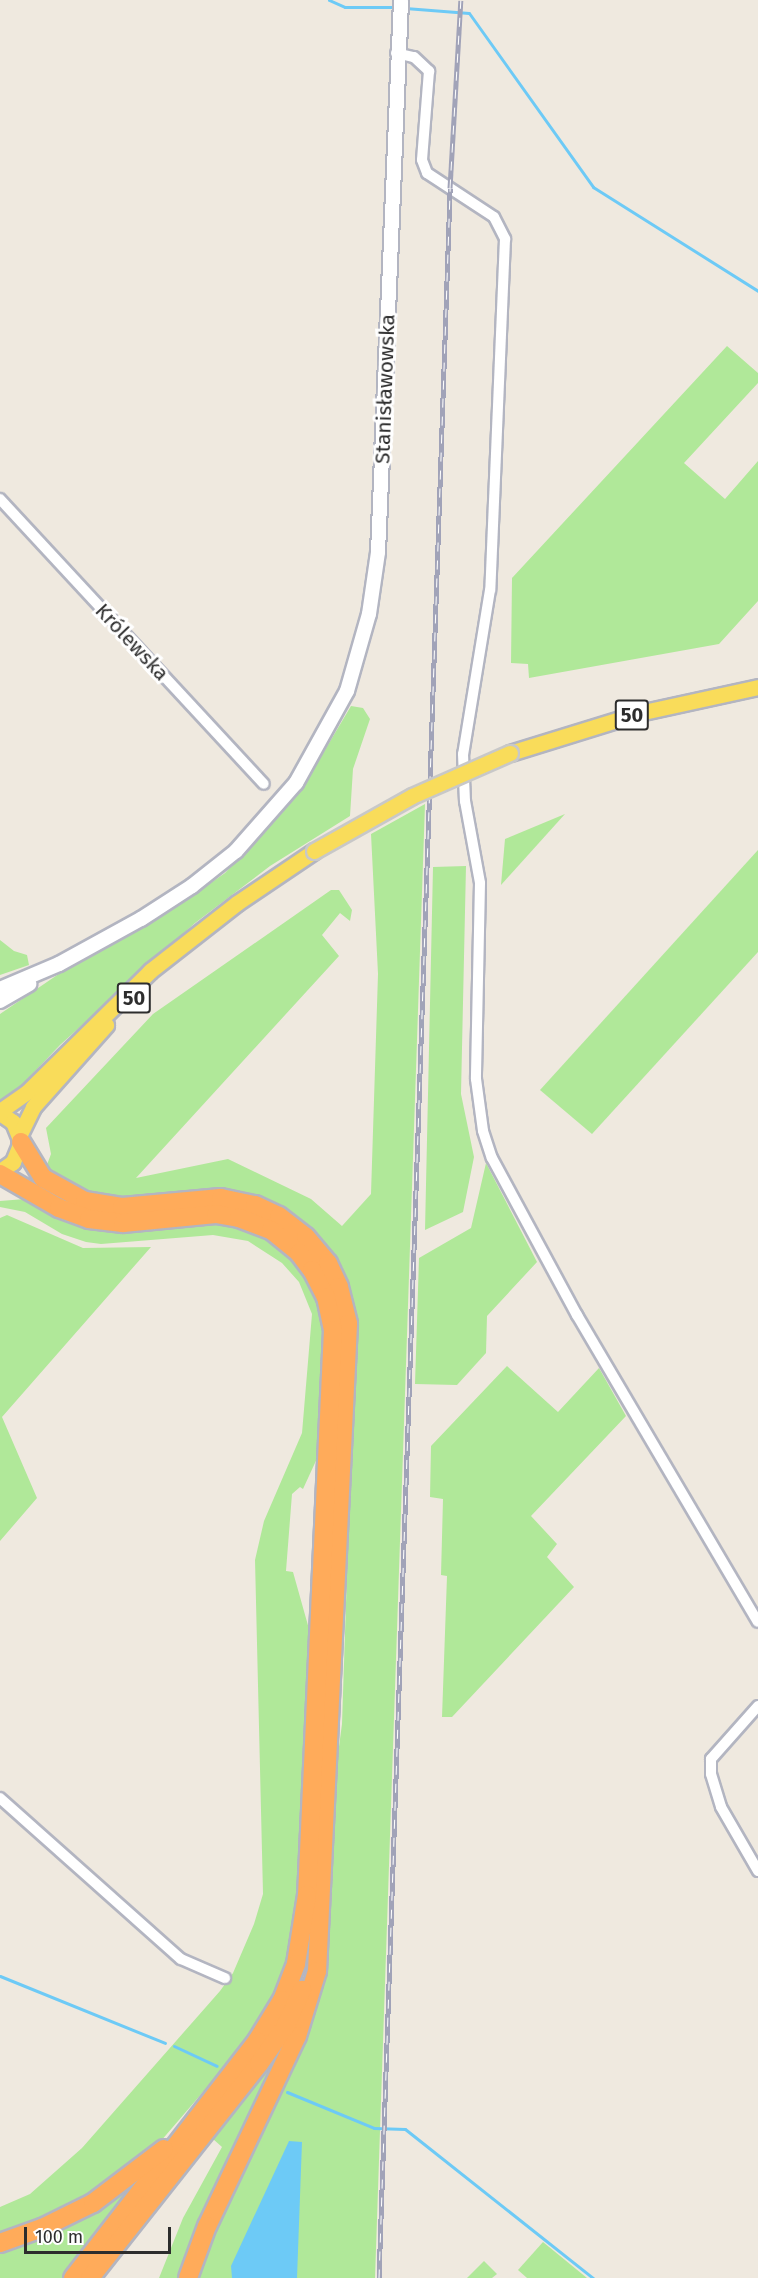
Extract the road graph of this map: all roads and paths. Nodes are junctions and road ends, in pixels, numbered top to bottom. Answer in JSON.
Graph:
{"nodes":[{"id":1,"x":401,"y":5,"type":"edge"},
{"id":2,"x":396,"y":53,"type":"junction"},
{"id":3,"x":0,"y":499,"type":"edge"},
{"id":4,"x":758,"y":687,"type":"edge"},
{"id":5,"x":264,"y":784,"type":"dead end"},
{"id":6,"x":214,"y":921,"type":"junction"},
{"id":7,"x":59,"y":964,"type":"junction"},
{"id":8,"x":0,"y":989,"type":"edge"},
{"id":9,"x":0,"y":1001,"type":"edge"},
{"id":10,"x":0,"y":1112,"type":"edge"},
{"id":11,"x":21,"y":1138,"type":"junction"},
{"id":12,"x":0,"y":1172,"type":"edge"},
{"id":13,"x":758,"y":1622,"type":"edge"},
{"id":14,"x":758,"y":1706,"type":"edge"},
{"id":15,"x":0,"y":1798,"type":"edge"},
{"id":16,"x":758,"y":1871,"type":"edge"},
{"id":17,"x":320,"y":1934,"type":"junction"},
{"id":18,"x":225,"y":1978,"type":"dead end"},
{"id":19,"x":222,"y":2086,"type":"junction"},
{"id":20,"x":0,"y":2243,"type":"edge"},
{"id":21,"x":73,"y":2278,"type":"edge"},
{"id":22,"x":90,"y":2278,"type":"edge"},
{"id":23,"x":188,"y":2278,"type":"edge"}],
"edges":[{"from":1,"to":2,"type":"street","name":"Stanisławowska"},
{"from":2,"to":7,"type":"street","name":"Stanisławowska"},
{"from":2,"to":13,"type":"street"},
{"from":3,"to":5,"type":"street","name":"Królewska"},
{"from":4,"to":6,"type":"main road","number":"50","bridge":true},
{"from":6,"to":10,"type":"main road","number":"50"},
{"from":6,"to":11,"type":"main road","number":"50"},
{"from":7,"to":8,"type":"street"},
{"from":7,"to":9,"type":"street"},
{"from":10,"to":11,"type":"main road","number":"50"},
{"from":11,"to":12,"type":"main road","number":"50"},
{"from":11,"to":17,"type":"highway"},
{"from":12,"to":19,"type":"highway"},
{"from":14,"to":16,"type":"street"},
{"from":15,"to":18,"type":"street"},
{"from":17,"to":22,"type":"highway"},
{"from":17,"to":23,"type":"highway"},
{"from":19,"to":20,"type":"highway"},
{"from":19,"to":21,"type":"highway"}]}
